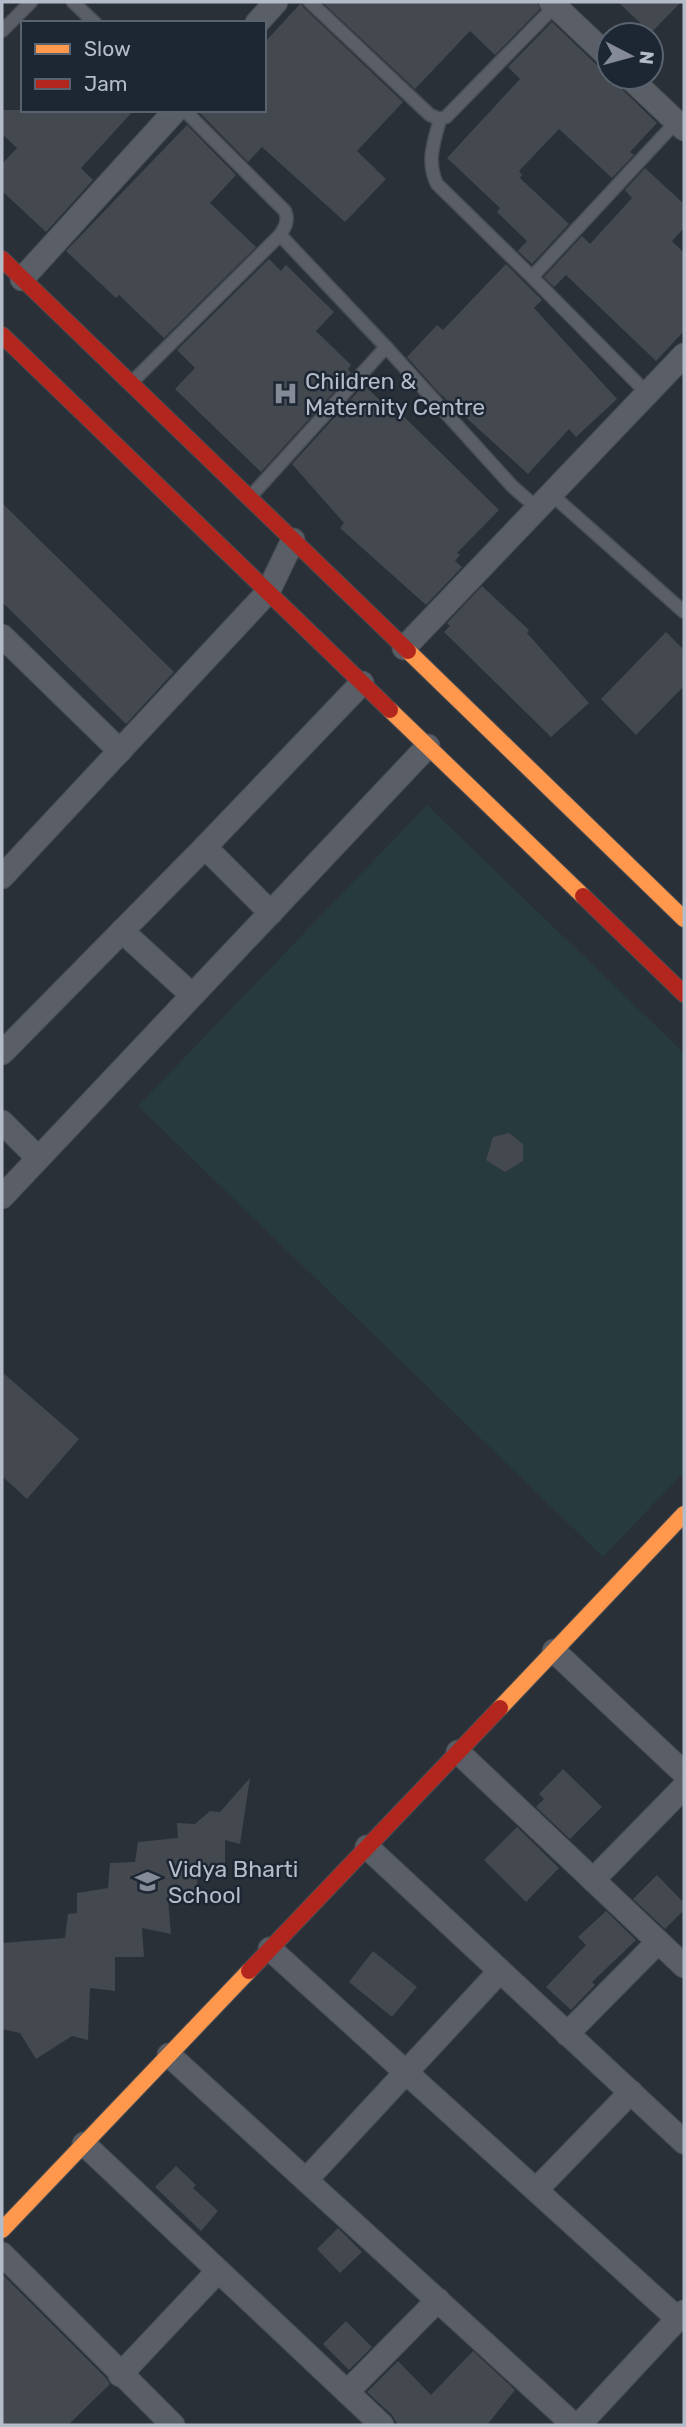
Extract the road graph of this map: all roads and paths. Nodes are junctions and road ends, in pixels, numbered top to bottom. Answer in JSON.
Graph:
{"nodes":[{"id":1,"x":73,"y":2,"type":"edge"},
{"id":2,"x":276,"y":2,"type":"edge"},
{"id":3,"x":310,"y":2,"type":"edge"},
{"id":4,"x":26,"y":3,"type":"edge"},
{"id":5,"x":553,"y":4,"type":"edge"},
{"id":6,"x":93,"y":21,"type":"edge"},
{"id":7,"x":259,"y":21,"type":"edge"},
{"id":8,"x":2,"y":31,"type":"edge"},
{"id":9,"x":595,"y":44,"type":"edge"},
{"id":10,"x":644,"y":91,"type":"edge"},
{"id":11,"x":174,"y":112,"type":"edge"},
{"id":12,"x":186,"y":112,"type":"edge"},
{"id":13,"x":440,"y":119,"type":"junction"},
{"id":14,"x":680,"y":126,"type":"edge"},
{"id":15,"x":280,"y":235,"type":"junction"},
{"id":16,"x":2,"y":259,"type":"edge"},
{"id":17,"x":531,"y":277,"type":"junction"},
{"id":18,"x":22,"y":279,"type":"junction"},
{"id":19,"x":2,"y":335,"type":"edge"},
{"id":20,"x":386,"y":347,"type":"junction"},
{"id":21,"x":684,"y":355,"type":"edge"},
{"id":22,"x":130,"y":383,"type":"junction"},
{"id":23,"x":648,"y":394,"type":"junction"},
{"id":24,"x":249,"y":498,"type":"junction"},
{"id":25,"x":545,"y":502,"type":"junction"},
{"id":26,"x":293,"y":540,"type":"junction"},
{"id":27,"x":268,"y":592,"type":"junction"},
{"id":28,"x":682,"y":606,"type":"edge"},
{"id":29,"x":2,"y":636,"type":"edge"},
{"id":30,"x":404,"y":648,"type":"junction"},
{"id":31,"x":362,"y":683,"type":"junction"},
{"id":32,"x":428,"y":747,"type":"junction"},
{"id":33,"x":120,"y":751,"type":"junction"},
{"id":34,"x":205,"y":847,"type":"junction"},
{"id":35,"x":4,"y":870,"type":"edge"},
{"id":36,"x":271,"y":913,"type":"junction"},
{"id":37,"x":684,"y":919,"type":"edge"},
{"id":38,"x":122,"y":931,"type":"junction"},
{"id":39,"x":684,"y":994,"type":"edge"},
{"id":40,"x":192,"y":995,"type":"junction"},
{"id":41,"x":2,"y":1053,"type":"edge"},
{"id":42,"x":2,"y":1122,"type":"edge"},
{"id":43,"x":38,"y":1158,"type":"junction"},
{"id":44,"x":2,"y":1197,"type":"edge"},
{"id":45,"x":684,"y":1514,"type":"edge"},
{"id":46,"x":554,"y":1651,"type":"junction"},
{"id":47,"x":458,"y":1752,"type":"junction"},
{"id":48,"x":684,"y":1773,"type":"edge"},
{"id":49,"x":684,"y":1787,"type":"edge"},
{"id":50,"x":366,"y":1847,"type":"junction"},
{"id":51,"x":593,"y":1880,"type":"junction"},
{"id":52,"x":658,"y":1942,"type":"junction"},
{"id":53,"x":270,"y":1949,"type":"junction"},
{"id":54,"x":684,"y":1966,"type":"edge"},
{"id":55,"x":500,"y":1971,"type":"junction"},
{"id":56,"x":567,"y":2034,"type":"junction"},
{"id":57,"x":169,"y":2055,"type":"junction"},
{"id":58,"x":406,"y":2073,"type":"junction"},
{"id":59,"x":631,"y":2092,"type":"junction"},
{"id":60,"x":684,"y":2142,"type":"edge"},
{"id":61,"x":84,"y":2144,"type":"junction"},
{"id":62,"x":306,"y":2180,"type":"junction"},
{"id":63,"x":536,"y":2190,"type":"junction"},
{"id":64,"x":2,"y":2230,"type":"edge"},
{"id":65,"x":2,"y":2254,"type":"edge"},
{"id":66,"x":218,"y":2271,"type":"junction"},
{"id":67,"x":438,"y":2300,"type":"junction"},
{"id":68,"x":681,"y":2316,"type":"edge"},
{"id":69,"x":120,"y":2375,"type":"junction"},
{"id":70,"x":347,"y":2392,"type":"junction"},
{"id":71,"x":173,"y":2425,"type":"edge"},
{"id":72,"x":382,"y":2425,"type":"edge"},
{"id":73,"x":576,"y":2425,"type":"edge"}],
"edges":[{"from":1,"to":6,"type":"lane"},
{"from":2,"to":7,"type":"street"},
{"from":3,"to":13,"type":"lane"},
{"from":4,"to":8,"type":"lane"},
{"from":5,"to":9,"type":"street"},
{"from":5,"to":13,"type":"lane"},
{"from":10,"to":14,"type":"street"},
{"from":11,"to":18,"type":"street"},
{"from":12,"to":15,"type":"lane"},
{"from":13,"to":17,"type":"lane"},
{"from":14,"to":17,"type":"lane"},
{"from":15,"to":20,"type":"lane"},
{"from":15,"to":22,"type":"lane"},
{"from":16,"to":18,"type":"street"},
{"from":17,"to":23,"type":"lane"},
{"from":18,"to":22,"type":"street"},
{"from":19,"to":27,"type":"street"},
{"from":20,"to":24,"type":"lane"},
{"from":20,"to":25,"type":"lane"},
{"from":21,"to":23,"type":"street"},
{"from":22,"to":24,"type":"street"},
{"from":23,"to":25,"type":"street"},
{"from":24,"to":26,"type":"street"},
{"from":25,"to":28,"type":"lane"},
{"from":25,"to":30,"type":"street"},
{"from":26,"to":27,"type":"street"},
{"from":26,"to":30,"type":"street"},
{"from":27,"to":31,"type":"street"},
{"from":27,"to":33,"type":"street"},
{"from":29,"to":33,"type":"street"},
{"from":30,"to":37,"type":"street"},
{"from":31,"to":32,"type":"street"},
{"from":31,"to":34,"type":"street"},
{"from":32,"to":36,"type":"street"},
{"from":32,"to":39,"type":"street"},
{"from":33,"to":35,"type":"street"},
{"from":34,"to":36,"type":"street"},
{"from":34,"to":38,"type":"street"},
{"from":36,"to":40,"type":"street"},
{"from":38,"to":40,"type":"street"},
{"from":38,"to":41,"type":"street"},
{"from":40,"to":43,"type":"street"},
{"from":42,"to":43,"type":"street"},
{"from":43,"to":44,"type":"street"},
{"from":45,"to":46,"type":"street"},
{"from":46,"to":47,"type":"street"},
{"from":46,"to":48,"type":"street"},
{"from":47,"to":50,"type":"street"},
{"from":47,"to":51,"type":"street"},
{"from":49,"to":51,"type":"street"},
{"from":50,"to":53,"type":"street"},
{"from":50,"to":55,"type":"street"},
{"from":51,"to":52,"type":"street"},
{"from":52,"to":54,"type":"street"},
{"from":52,"to":56,"type":"street"},
{"from":53,"to":57,"type":"street"},
{"from":53,"to":58,"type":"street"},
{"from":55,"to":56,"type":"street"},
{"from":55,"to":58,"type":"street"},
{"from":56,"to":59,"type":"street"},
{"from":57,"to":61,"type":"street"},
{"from":57,"to":62,"type":"street"},
{"from":58,"to":62,"type":"street"},
{"from":58,"to":63,"type":"street"},
{"from":59,"to":60,"type":"street"},
{"from":59,"to":63,"type":"street"},
{"from":61,"to":64,"type":"street"},
{"from":61,"to":66,"type":"street"},
{"from":62,"to":67,"type":"street"},
{"from":63,"to":68,"type":"street"},
{"from":65,"to":69,"type":"street"},
{"from":66,"to":69,"type":"street"},
{"from":66,"to":70,"type":"street"},
{"from":67,"to":70,"type":"street"},
{"from":67,"to":73,"type":"street"},
{"from":68,"to":73,"type":"street"},
{"from":69,"to":71,"type":"street"},
{"from":70,"to":72,"type":"street"}]}
